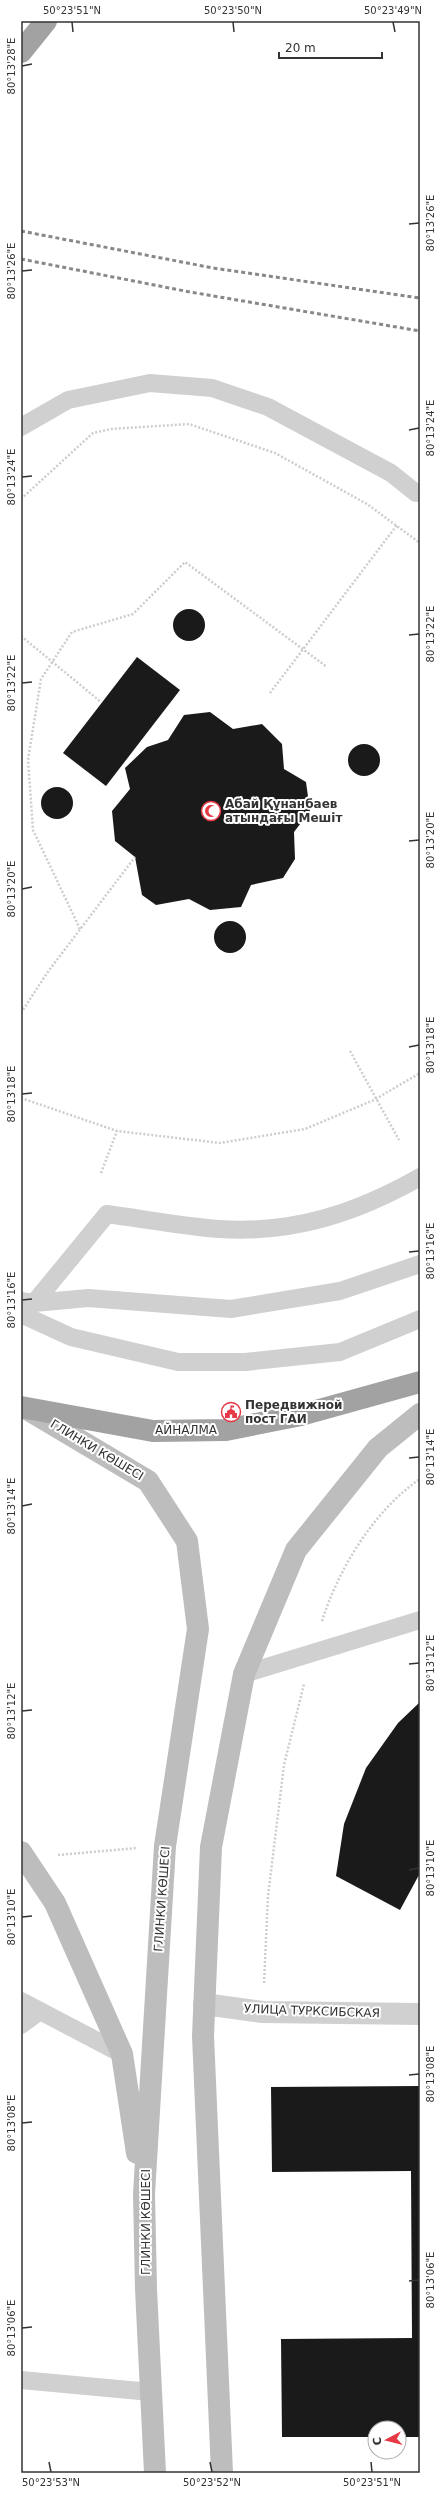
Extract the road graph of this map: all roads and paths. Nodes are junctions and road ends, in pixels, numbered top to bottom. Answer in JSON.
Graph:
{"nodes":[{"id":1,"x":46,"y":21,"type":"edge"},
{"id":2,"x":21,"y":52,"type":"edge"},
{"id":3,"x":21,"y":427,"type":"edge"},
{"id":4,"x":420,"y":492,"type":"edge"},
{"id":5,"x":21,"y":499,"type":"edge"},
{"id":6,"x":397,"y":525,"type":"junction"},
{"id":7,"x":420,"y":543,"type":"edge"},
{"id":8,"x":21,"y":636,"type":"edge"},
{"id":9,"x":303,"y":650,"type":"junction"},
{"id":10,"x":52,"y":662,"type":"junction"},
{"id":11,"x":327,"y":667,"type":"dead end"},
{"id":12,"x":270,"y":693,"type":"dead end"},
{"id":13,"x":101,"y":702,"type":"dead end"},
{"id":14,"x":135,"y":857,"type":"dead end"},
{"id":15,"x":80,"y":929,"type":"junction"},
{"id":16,"x":21,"y":1013,"type":"edge"},
{"id":17,"x":350,"y":1050,"type":"dead end"},
{"id":18,"x":420,"y":1073,"type":"edge"},
{"id":19,"x":21,"y":1098,"type":"edge"},
{"id":20,"x":377,"y":1098,"type":"junction"},
{"id":21,"x":118,"y":1131,"type":"junction"},
{"id":22,"x":399,"y":1140,"type":"dead end"},
{"id":23,"x":100,"y":1173,"type":"dead end"},
{"id":24,"x":420,"y":1177,"type":"edge"},
{"id":25,"x":420,"y":1264,"type":"edge"},
{"id":26,"x":25,"y":1306,"type":"edge"},
{"id":27,"x":420,"y":1319,"type":"edge"},
{"id":28,"x":420,"y":1382,"type":"edge"},
{"id":29,"x":23,"y":1407,"type":"edge"},
{"id":30,"x":420,"y":1414,"type":"edge"},
{"id":31,"x":420,"y":1479,"type":"edge"},
{"id":32,"x":420,"y":1620,"type":"edge"},
{"id":33,"x":311,"y":1653,"type":"junction"},
{"id":34,"x":244,"y":1674,"type":"junction"},
{"id":35,"x":165,"y":1846,"type":"junction"},
{"id":36,"x":24,"y":1855,"type":"edge"},
{"id":37,"x":21,"y":2001,"type":"edge"},
{"id":38,"x":204,"y":2004,"type":"junction"},
{"id":39,"x":40,"y":2011,"type":"junction"},
{"id":40,"x":263,"y":2012,"type":"junction"},
{"id":41,"x":420,"y":2014,"type":"edge"},
{"id":42,"x":21,"y":2025,"type":"edge"},
{"id":43,"x":122,"y":2054,"type":"junction"},
{"id":44,"x":144,"y":2194,"type":"junction"},
{"id":45,"x":21,"y":2380,"type":"edge"},
{"id":46,"x":151,"y":2392,"type":"junction"},
{"id":47,"x":154,"y":2473,"type":"edge"},
{"id":48,"x":222,"y":2473,"type":"edge"}],
"edges":[{"from":1,"to":2,"type":"highway"},
{"from":3,"to":4,"type":"lane"},
{"from":5,"to":6,"type":"path"},
{"from":6,"to":7,"type":"path"},
{"from":6,"to":9,"type":"path"},
{"from":8,"to":10,"type":"path"},
{"from":9,"to":10,"type":"path"},
{"from":9,"to":11,"type":"path"},
{"from":9,"to":12,"type":"path"},
{"from":10,"to":13,"type":"path"},
{"from":10,"to":15,"type":"path"},
{"from":14,"to":15,"type":"path"},
{"from":15,"to":16,"type":"path"},
{"from":17,"to":20,"type":"path"},
{"from":18,"to":20,"type":"path"},
{"from":19,"to":21,"type":"path"},
{"from":20,"to":21,"type":"path"},
{"from":20,"to":22,"type":"path"},
{"from":21,"to":23,"type":"path"},
{"from":24,"to":26,"type":"lane"},
{"from":25,"to":26,"type":"lane"},
{"from":26,"to":27,"type":"lane"},
{"from":28,"to":29,"type":"highway","name":"АЙНАЛМА"},
{"from":29,"to":35,"type":"main road","name":"ГЛИНКИ КӨШЕСІ"},
{"from":30,"to":34,"type":"main road"},
{"from":31,"to":33,"type":"path"},
{"from":32,"to":33,"type":"lane"},
{"from":33,"to":34,"type":"lane"},
{"from":33,"to":40,"type":"path"},
{"from":34,"to":38,"type":"main road"},
{"from":35,"to":36,"type":"path"},
{"from":35,"to":44,"type":"main road","name":"ГЛИНКИ КӨШЕСІ"},
{"from":36,"to":43,"type":"main road"},
{"from":37,"to":39,"type":"lane"},
{"from":38,"to":40,"type":"street","name":"УЛИЦА ТУРКСИБСКАЯ"},
{"from":38,"to":48,"type":"main road"},
{"from":39,"to":42,"type":"lane"},
{"from":39,"to":43,"type":"lane"},
{"from":40,"to":41,"type":"street","name":"УЛИЦА ТУРКСИБСКАЯ"},
{"from":43,"to":44,"type":"main road"},
{"from":44,"to":46,"type":"main road","name":"ГЛИНКИ КӨШЕСІ"},
{"from":45,"to":46,"type":"lane"},
{"from":46,"to":47,"type":"main road","name":"ГЛИНКИ КӨШЕСІ"}]}
